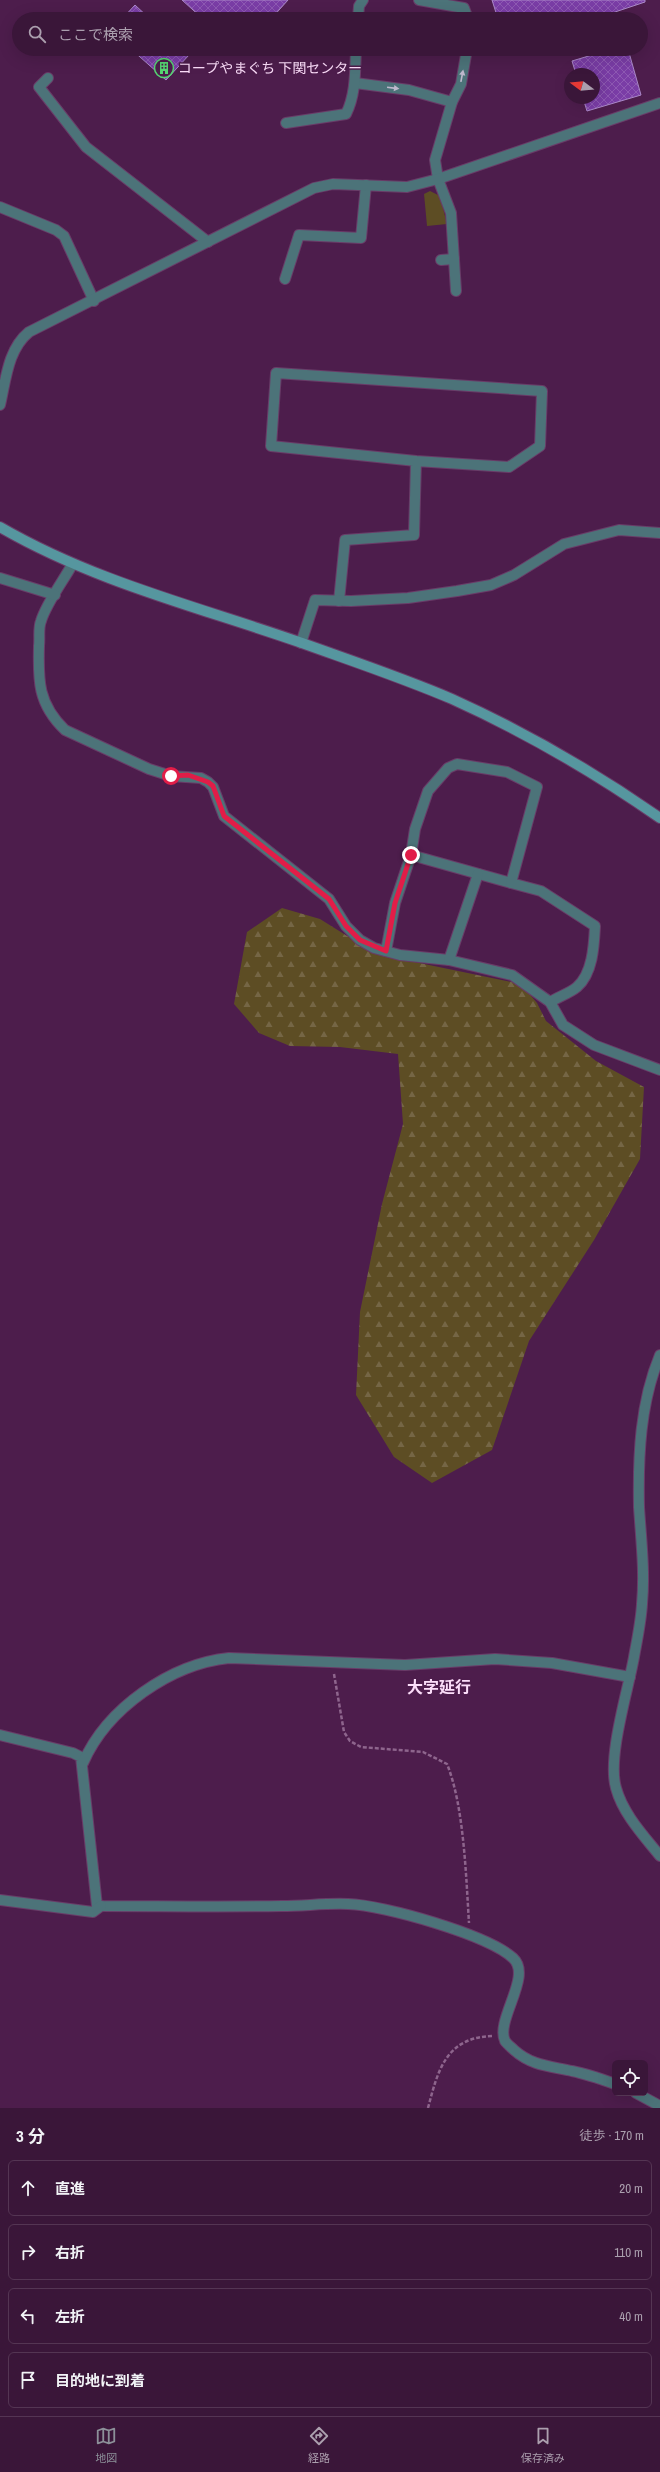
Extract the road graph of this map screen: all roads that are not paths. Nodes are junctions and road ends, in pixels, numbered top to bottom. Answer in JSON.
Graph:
{"nodes":[{"id":1,"x":363,"y":0,"type":"edge"},
{"id":2,"x":419,"y":0,"type":"edge"},
{"id":3,"x":359,"y":12,"type":"edge"},
{"id":4,"x":465,"y":12,"type":"edge"},
{"id":5,"x":356,"y":56,"type":"edge"},
{"id":6,"x":466,"y":56,"type":"edge"},
{"id":7,"x":48,"y":78,"type":"dead end"},
{"id":8,"x":355,"y":83,"type":"junction"},
{"id":9,"x":452,"y":102,"type":"junction"},
{"id":10,"x":660,"y":103,"type":"edge"},
{"id":11,"x":286,"y":123,"type":"dead end"},
{"id":12,"x":438,"y":179,"type":"junction"},
{"id":13,"x":366,"y":185,"type":"junction"},
{"id":14,"x":0,"y":207,"type":"edge"},
{"id":15,"x":208,"y":242,"type":"junction"},
{"id":16,"x":454,"y":259,"type":"junction"},
{"id":17,"x":441,"y":260,"type":"dead end"},
{"id":18,"x":285,"y":279,"type":"dead end"},
{"id":19,"x":456,"y":291,"type":"dead end"},
{"id":20,"x":94,"y":301,"type":"junction"},
{"id":21,"x":0,"y":405,"type":"edge"},
{"id":22,"x":416,"y":461,"type":"junction"},
{"id":23,"x":0,"y":527,"type":"edge"},
{"id":24,"x":660,"y":533,"type":"edge"},
{"id":25,"x":72,"y":565,"type":"junction"},
{"id":26,"x":0,"y":578,"type":"edge"},
{"id":27,"x":55,"y":595,"type":"junction"},
{"id":28,"x":339,"y":601,"type":"junction"},
{"id":29,"x":301,"y":643,"type":"junction"},
{"id":30,"x":660,"y":818,"type":"edge"},
{"id":31,"x":411,"y":855,"type":"junction"},
{"id":32,"x":478,"y":874,"type":"junction"},
{"id":33,"x":511,"y":883,"type":"junction"},
{"id":34,"x":386,"y":951,"type":"junction"},
{"id":35,"x":449,"y":960,"type":"junction"},
{"id":36,"x":550,"y":1002,"type":"junction"},
{"id":37,"x":660,"y":1070,"type":"edge"},
{"id":38,"x":660,"y":1355,"type":"edge"},
{"id":39,"x":630,"y":1677,"type":"junction"},
{"id":40,"x":0,"y":1735,"type":"edge"},
{"id":41,"x":83,"y":1762,"type":"junction"},
{"id":42,"x":660,"y":1856,"type":"edge"},
{"id":43,"x":0,"y":1900,"type":"edge"},
{"id":44,"x":101,"y":1906,"type":"junction"},
{"id":45,"x":612,"y":2083,"type":"edge"},
{"id":46,"x":642,"y":2096,"type":"edge"},
{"id":47,"x":660,"y":2106,"type":"edge"}],
"edges":[{"from":1,"to":3,"type":"street"},
{"from":2,"to":4,"type":"street"},
{"from":5,"to":8,"type":"street"},
{"from":9,"to":6,"type":"street","one_way":true},
{"from":7,"to":15,"type":"street"},
{"from":8,"to":9,"type":"street","one_way":true},
{"from":8,"to":11,"type":"street"},
{"from":9,"to":12,"type":"street"},
{"from":10,"to":12,"type":"street"},
{"from":12,"to":13,"type":"street"},
{"from":12,"to":16,"type":"street"},
{"from":13,"to":15,"type":"street"},
{"from":13,"to":18,"type":"street"},
{"from":14,"to":20,"type":"street"},
{"from":15,"to":20,"type":"street"},
{"from":16,"to":17,"type":"street"},
{"from":16,"to":19,"type":"street"},
{"from":20,"to":21,"type":"street"},
{"from":22,"to":22,"type":"street"},
{"from":22,"to":28,"type":"street"},
{"from":23,"to":25,"type":"street"},
{"from":24,"to":28,"type":"street"},
{"from":25,"to":27,"type":"street"},
{"from":25,"to":29,"type":"street"},
{"from":26,"to":27,"type":"street"},
{"from":27,"to":34,"type":"street"},
{"from":28,"to":29,"type":"street"},
{"from":29,"to":30,"type":"street"},
{"from":31,"to":32,"type":"street"},
{"from":31,"to":33,"type":"street"},
{"from":31,"to":34,"type":"street"},
{"from":32,"to":33,"type":"street"},
{"from":32,"to":35,"type":"street"},
{"from":33,"to":36,"type":"street"},
{"from":34,"to":35,"type":"street"},
{"from":35,"to":36,"type":"street"},
{"from":36,"to":37,"type":"street"},
{"from":38,"to":39,"type":"street"},
{"from":39,"to":41,"type":"street"},
{"from":39,"to":42,"type":"street"},
{"from":40,"to":41,"type":"street"},
{"from":41,"to":44,"type":"street"},
{"from":43,"to":44,"type":"street"},
{"from":44,"to":45,"type":"street"},
{"from":46,"to":47,"type":"street"}]}
